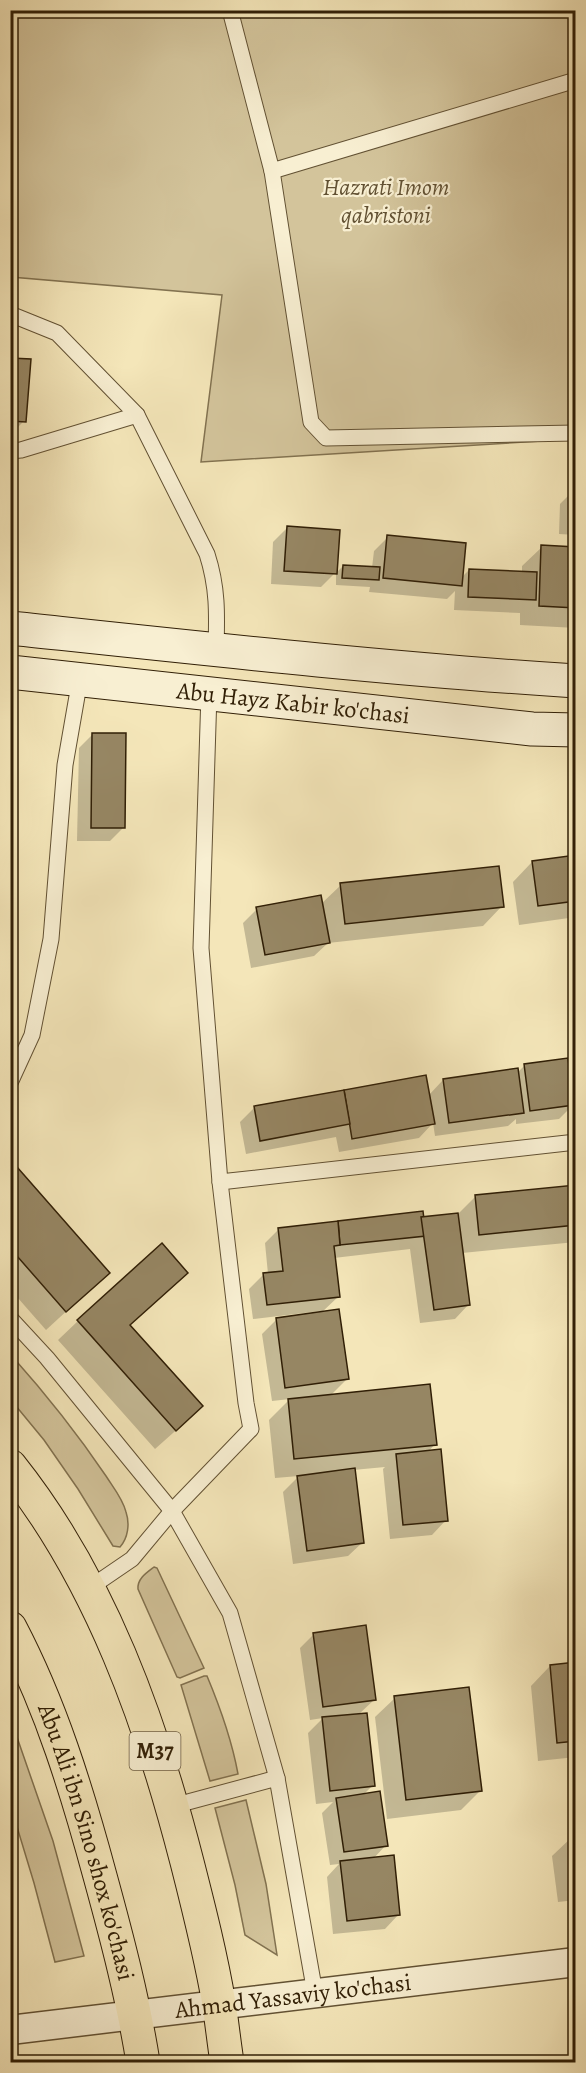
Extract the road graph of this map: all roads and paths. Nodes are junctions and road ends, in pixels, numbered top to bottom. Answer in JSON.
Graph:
{"nodes":[{"id":1,"x":230,"y":10,"type":"edge"},
{"id":2,"x":576,"y":80,"type":"edge"},
{"id":3,"x":272,"y":171,"type":"junction"},
{"id":4,"x":10,"y":314,"type":"edge"},
{"id":5,"x":137,"y":415,"type":"junction"},
{"id":6,"x":576,"y":433,"type":"edge"},
{"id":7,"x":10,"y":451,"type":"edge"},
{"id":8,"x":10,"y":628,"type":"edge"},
{"id":9,"x":216,"y":650,"type":"junction"},
{"id":10,"x":10,"y":672,"type":"edge"},
{"id":11,"x":80,"y":679,"type":"junction"},
{"id":12,"x":576,"y":681,"type":"edge"},
{"id":13,"x":208,"y":693,"type":"junction"},
{"id":14,"x":576,"y":730,"type":"edge"},
{"id":15,"x":10,"y":1083,"type":"edge"},
{"id":16,"x":576,"y":1142,"type":"edge"},
{"id":17,"x":220,"y":1182,"type":"junction"},
{"id":18,"x":10,"y":1318,"type":"edge"},
{"id":19,"x":10,"y":1466,"type":"edge"},
{"id":20,"x":172,"y":1511,"type":"junction"},
{"id":21,"x":88,"y":1589,"type":"junction"},
{"id":22,"x":10,"y":1628,"type":"edge"},
{"id":23,"x":277,"y":1778,"type":"junction"},
{"id":24,"x":173,"y":1806,"type":"junction"},
{"id":25,"x":576,"y":1962,"type":"edge"},
{"id":26,"x":315,"y":1993,"type":"junction"},
{"id":27,"x":219,"y":2004,"type":"junction"},
{"id":28,"x":136,"y":2015,"type":"junction"},
{"id":29,"x":10,"y":2030,"type":"edge"},
{"id":30,"x":143,"y":2062,"type":"edge"},
{"id":31,"x":227,"y":2062,"type":"edge"}],
"edges":[{"from":1,"to":3,"type":"lane"},
{"from":2,"to":3,"type":"lane"},
{"from":3,"to":6,"type":"lane"},
{"from":4,"to":5,"type":"lane"},
{"from":5,"to":7,"type":"lane"},
{"from":5,"to":9,"type":"lane"},
{"from":8,"to":9,"type":"main road","name":"Abu Hayz Kabir ko'chasi"},
{"from":9,"to":12,"type":"main road","name":"Abu Hayz Kabir ko'chasi"},
{"from":10,"to":11,"type":"main road","name":"Abu Hayz Kabir ko'chasi"},
{"from":11,"to":13,"type":"main road","name":"Abu Hayz Kabir ko'chasi"},
{"from":11,"to":15,"type":"lane"},
{"from":13,"to":14,"type":"main road","name":"Abu Hayz Kabir ko'chasi"},
{"from":13,"to":17,"type":"lane"},
{"from":16,"to":17,"type":"lane"},
{"from":17,"to":20,"type":"lane"},
{"from":18,"to":20,"type":"lane"},
{"from":19,"to":21,"type":"main road","number":"M37"},
{"from":20,"to":21,"type":"lane"},
{"from":20,"to":23,"type":"lane"},
{"from":21,"to":24,"type":"main road","number":"M37"},
{"from":22,"to":28,"type":"main road","name":"Abu Ali ibn Sino shox ko'chasi"},
{"from":23,"to":24,"type":"lane"},
{"from":23,"to":26,"type":"lane"},
{"from":24,"to":27,"type":"main road","number":"M37"},
{"from":25,"to":26,"type":"street","name":"Ahmad Yassaviy ko'chasi"},
{"from":26,"to":27,"type":"street","name":"Ahmad Yassaviy ko'chasi"},
{"from":27,"to":28,"type":"street","name":"Ahmad Yassaviy ko'chasi"},
{"from":27,"to":31,"type":"main road","number":"M37"},
{"from":28,"to":29,"type":"street","name":"Ahmad Yassaviy ko'chasi"},
{"from":28,"to":30,"type":"main road","name":"Abu Ali ibn Sino shox ko'chasi"}]}
